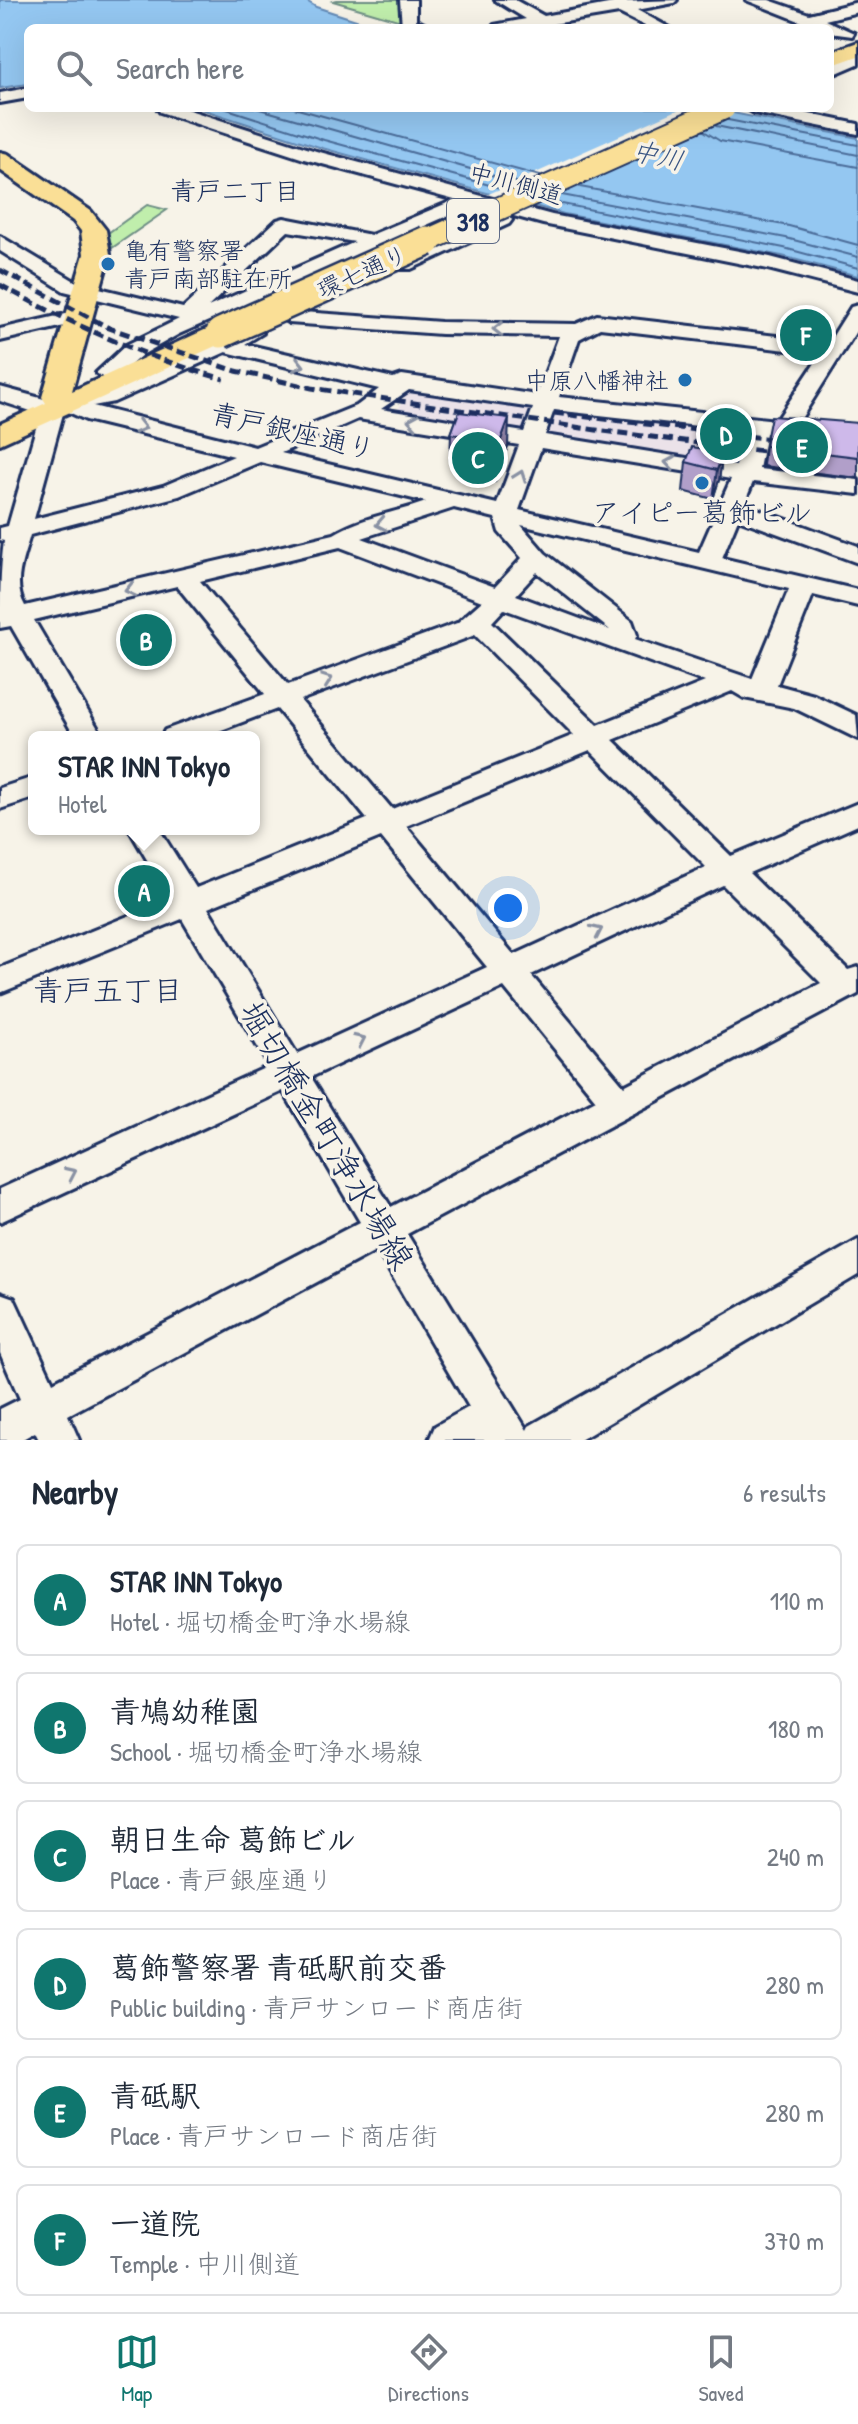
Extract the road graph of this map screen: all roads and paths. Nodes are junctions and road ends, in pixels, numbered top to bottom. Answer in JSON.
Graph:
{"nodes":[{"id":1,"x":408,"y":0,"type":"edge"},
{"id":2,"x":503,"y":0,"type":"edge"},
{"id":3,"x":605,"y":0,"type":"edge"},
{"id":4,"x":669,"y":0,"type":"edge"},
{"id":5,"x":754,"y":0,"type":"edge"},
{"id":6,"x":858,"y":7,"type":"edge"},
{"id":7,"x":621,"y":8,"type":"junction"},
{"id":8,"x":809,"y":19,"type":"junction"},
{"id":9,"x":542,"y":21,"type":"junction"},
{"id":10,"x":411,"y":24,"type":"edge"},
{"id":11,"x":524,"y":24,"type":"edge"},
{"id":12,"x":654,"y":24,"type":"edge"},
{"id":13,"x":820,"y":24,"type":"edge"},
{"id":14,"x":850,"y":37,"type":"edge"},
{"id":15,"x":834,"y":55,"type":"edge"},
{"id":16,"x":858,"y":58,"type":"edge"},
{"id":17,"x":834,"y":70,"type":"edge"},
{"id":18,"x":834,"y":73,"type":"edge"},
{"id":19,"x":858,"y":78,"type":"edge"},
{"id":20,"x":24,"y":94,"type":"edge"},
{"id":21,"x":0,"y":98,"type":"edge"},
{"id":22,"x":178,"y":112,"type":"edge"},
{"id":23,"x":695,"y":112,"type":"edge"},
{"id":24,"x":715,"y":112,"type":"edge"},
{"id":25,"x":774,"y":112,"type":"edge"},
{"id":26,"x":858,"y":129,"type":"edge"},
{"id":27,"x":0,"y":159,"type":"edge"},
{"id":28,"x":0,"y":242,"type":"edge"},
{"id":29,"x":369,"y":242,"type":"junction"},
{"id":30,"x":858,"y":286,"type":"edge"},
{"id":31,"x":86,"y":289,"type":"junction"},
{"id":32,"x":858,"y":311,"type":"edge"},
{"id":33,"x":79,"y":317,"type":"junction"},
{"id":34,"x":289,"y":317,"type":"junction"},
{"id":35,"x":208,"y":328,"type":"junction"},
{"id":36,"x":576,"y":330,"type":"junction"},
{"id":37,"x":0,"y":335,"type":"edge"},
{"id":38,"x":835,"y":349,"type":"junction"},
{"id":39,"x":399,"y":387,"type":"junction"},
{"id":40,"x":0,"y":394,"type":"edge"},
{"id":41,"x":548,"y":403,"type":"junction"},
{"id":42,"x":52,"y":409,"type":"junction"},
{"id":43,"x":364,"y":411,"type":"junction"},
{"id":44,"x":0,"y":421,"type":"edge"},
{"id":45,"x":756,"y":425,"type":"junction"},
{"id":46,"x":784,"y":428,"type":"junction"},
{"id":47,"x":811,"y":431,"type":"edge"},
{"id":48,"x":0,"y":435,"type":"edge"},
{"id":49,"x":533,"y":439,"type":"junction"},
{"id":50,"x":261,"y":455,"type":"junction"},
{"id":51,"x":744,"y":474,"type":"junction"},
{"id":52,"x":858,"y":487,"type":"edge"},
{"id":53,"x":455,"y":500,"type":"junction"},
{"id":54,"x":730,"y":507,"type":"junction"},
{"id":55,"x":510,"y":515,"type":"junction"},
{"id":56,"x":9,"y":533,"type":"edge"},
{"id":57,"x":342,"y":539,"type":"junction"},
{"id":58,"x":858,"y":555,"type":"edge"},
{"id":59,"x":536,"y":558,"type":"junction"},
{"id":60,"x":708,"y":562,"type":"junction"},
{"id":61,"x":183,"y":577,"type":"junction"},
{"id":62,"x":804,"y":585,"type":"junction"},
{"id":63,"x":498,"y":598,"type":"junction"},
{"id":64,"x":858,"y":598,"type":"edge"},
{"id":65,"x":9,"y":618,"type":"edge"},
{"id":66,"x":477,"y":622,"type":"junction"},
{"id":67,"x":619,"y":642,"type":"junction"},
{"id":68,"x":723,"y":684,"type":"junction"},
{"id":69,"x":761,"y":691,"type":"junction"},
{"id":70,"x":282,"y":697,"type":"junction"},
{"id":71,"x":858,"y":730,"type":"edge"},
{"id":72,"x":85,"y":731,"type":"edge"},
{"id":73,"x":191,"y":731,"type":"edge"},
{"id":74,"x":594,"y":737,"type":"junction"},
{"id":75,"x":28,"y":789,"type":"edge"},
{"id":76,"x":0,"y":799,"type":"edge"},
{"id":77,"x":858,"y":813,"type":"edge"},
{"id":78,"x":386,"y":822,"type":"junction"},
{"id":79,"x":148,"y":835,"type":"edge"},
{"id":80,"x":727,"y":870,"type":"junction"},
{"id":81,"x":189,"y":904,"type":"junction"},
{"id":82,"x":509,"y":971,"type":"junction"},
{"id":83,"x":0,"y":981,"type":"edge"},
{"id":84,"x":851,"y":983,"type":"edge"},
{"id":85,"x":290,"y":1072,"type":"junction"},
{"id":86,"x":619,"y":1104,"type":"junction"},
{"id":87,"x":0,"y":1206,"type":"edge"},
{"id":88,"x":382,"y":1227,"type":"junction"},
{"id":89,"x":858,"y":1256,"type":"edge"},
{"id":90,"x":0,"y":1310,"type":"edge"},
{"id":91,"x":51,"y":1424,"type":"edge"},
{"id":92,"x":503,"y":1427,"type":"edge"},
{"id":93,"x":0,"y":1430,"type":"edge"},
{"id":94,"x":449,"y":1440,"type":"edge"},
{"id":95,"x":543,"y":1440,"type":"edge"}],
"edges":[{"from":1,"to":10,"type":"street"},
{"from":2,"to":9,"type":"street"},
{"from":3,"to":7,"type":"street"},
{"from":4,"to":7,"type":"street"},
{"from":5,"to":8,"type":"street"},
{"from":6,"to":8,"type":"street"},
{"from":7,"to":9,"type":"street"},
{"from":7,"to":12,"type":"street"},
{"from":8,"to":13,"type":"street"},
{"from":9,"to":11,"type":"street"},
{"from":14,"to":15,"type":"main road"},
{"from":16,"to":17,"type":"street"},
{"from":18,"to":19,"type":"street"},
{"from":20,"to":21,"type":"street"},
{"from":22,"to":30,"type":"street","name":"中川側道"},
{"from":23,"to":35,"type":"main road","name":"環七通り","number":"318"},
{"from":24,"to":35,"type":"main road","name":"環七通り","number":"318","bridge":true},
{"from":25,"to":26,"type":"street"},
{"from":27,"to":31,"type":"main road"},
{"from":28,"to":31,"type":"street"},
{"from":29,"to":34,"type":"street"},
{"from":29,"to":35,"type":"street"},
{"from":29,"to":35,"type":"street"},
{"from":31,"to":33,"type":"main road"},
{"from":31,"to":35,"type":"street"},
{"from":32,"to":38,"type":"street"},
{"from":33,"to":37,"type":"street"},
{"from":33,"to":42,"type":"main road"},
{"from":34,"to":35,"type":"street"},
{"from":36,"to":34,"type":"street","one_way":true},
{"from":35,"to":39,"type":"street","one_way":true},
{"from":35,"to":42,"type":"main road","name":"環七通り","number":"318"},
{"from":35,"to":42,"type":"main road","name":"環七通り","number":"318"},
{"from":36,"to":38,"type":"street"},
{"from":36,"to":41,"type":"street"},
{"from":38,"to":46,"type":"street"},
{"from":39,"to":41,"type":"street"},
{"from":39,"to":43,"type":"street"},
{"from":40,"to":42,"type":"street","name":"青戸銀座通り"},
{"from":41,"to":45,"type":"street"},
{"from":41,"to":49,"type":"street"},
{"from":42,"to":44,"type":"main road","name":"環七通り","number":"318"},
{"from":42,"to":48,"type":"main road","name":"環七通り","number":"318"},
{"from":42,"to":50,"type":"street","name":"青戸銀座通り","one_way":true},
{"from":42,"to":56,"type":"street"},
{"from":49,"to":43,"type":"street","one_way":true},
{"from":43,"to":50,"type":"street"},
{"from":45,"to":46,"type":"street"},
{"from":45,"to":51,"type":"street"},
{"from":46,"to":47,"type":"street"},
{"from":51,"to":49,"type":"street","one_way":true},
{"from":55,"to":49,"type":"street","one_way":true},
{"from":50,"to":53,"type":"street","name":"青戸銀座通り"},
{"from":50,"to":56,"type":"street"},
{"from":51,"to":52,"type":"street"},
{"from":51,"to":54,"type":"street"},
{"from":53,"to":55,"type":"street","name":"青戸銀座通り"},
{"from":53,"to":57,"type":"street","one_way":true},
{"from":54,"to":58,"type":"street"},
{"from":54,"to":60,"type":"street"},
{"from":55,"to":59,"type":"street"},
{"from":55,"to":60,"type":"street","name":"青戸銀座通り"},
{"from":56,"to":65,"type":"street"},
{"from":57,"to":61,"type":"street"},
{"from":57,"to":63,"type":"street"},
{"from":59,"to":63,"type":"street"},
{"from":59,"to":67,"type":"street"},
{"from":60,"to":62,"type":"street","name":"青戸銀座通り"},
{"from":61,"to":65,"type":"street","one_way":true},
{"from":61,"to":70,"type":"street"},
{"from":62,"to":64,"type":"street","name":"青戸銀座通り"},
{"from":62,"to":69,"type":"street"},
{"from":63,"to":66,"type":"street"},
{"from":63,"to":67,"type":"street"},
{"from":65,"to":72,"type":"street"},
{"from":70,"to":66,"type":"street","one_way":true},
{"from":66,"to":74,"type":"street"},
{"from":67,"to":68,"type":"street"},
{"from":68,"to":69,"type":"street"},
{"from":68,"to":74,"type":"street"},
{"from":69,"to":71,"type":"street"},
{"from":70,"to":73,"type":"street"},
{"from":70,"to":78,"type":"street"},
{"from":74,"to":78,"type":"street"},
{"from":74,"to":80,"type":"street"},
{"from":75,"to":76,"type":"street"},
{"from":77,"to":80,"type":"street"},
{"from":78,"to":81,"type":"street"},
{"from":78,"to":82,"type":"street"},
{"from":79,"to":81,"type":"street","name":"堀切橋金町浄水場線"},
{"from":82,"to":80,"type":"street","one_way":true},
{"from":80,"to":84,"type":"street"},
{"from":81,"to":83,"type":"street"},
{"from":81,"to":85,"type":"street","name":"堀切橋金町浄水場線"},
{"from":85,"to":82,"type":"street","one_way":true},
{"from":82,"to":86,"type":"street"},
{"from":84,"to":86,"type":"street"},
{"from":87,"to":85,"type":"street","one_way":true},
{"from":85,"to":88,"type":"street","name":"堀切橋金町浄水場線"},
{"from":86,"to":88,"type":"street"},
{"from":88,"to":91,"type":"street"},
{"from":88,"to":92,"type":"street","name":"堀切橋金町浄水場線"},
{"from":89,"to":95,"type":"street"},
{"from":90,"to":91,"type":"street"},
{"from":91,"to":93,"type":"street"},
{"from":92,"to":94,"type":"street"}]}
